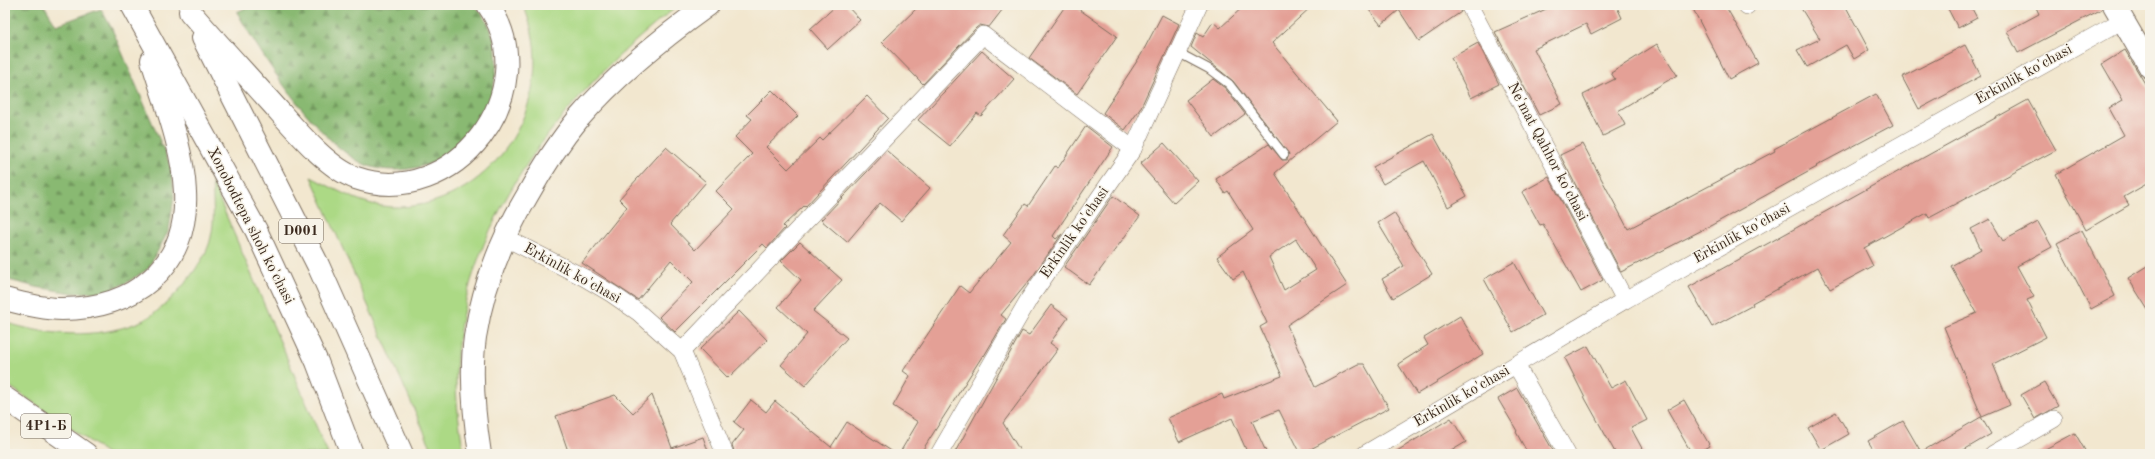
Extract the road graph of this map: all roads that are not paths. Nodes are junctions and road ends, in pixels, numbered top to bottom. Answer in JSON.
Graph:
{"nodes":[{"id":1,"x":488,"y":5,"type":"edge"},
{"id":2,"x":708,"y":5,"type":"edge"},
{"id":3,"x":1199,"y":5,"type":"edge"},
{"id":4,"x":1476,"y":7,"type":"edge"},
{"id":5,"x":188,"y":9,"type":"edge"},
{"id":6,"x":2118,"y":12,"type":"edge"},
{"id":7,"x":137,"y":14,"type":"edge"},
{"id":8,"x":1177,"y":52,"type":"junction"},
{"id":9,"x":2150,"y":67,"type":"edge"},
{"id":10,"x":1133,"y":149,"type":"junction"},
{"id":11,"x":1284,"y":155,"type":"dead end"},
{"id":12,"x":504,"y":237,"type":"junction"},
{"id":13,"x":5,"y":299,"type":"edge"},
{"id":14,"x":1625,"y":300,"type":"junction"},
{"id":15,"x":682,"y":351,"type":"junction"},
{"id":16,"x":1516,"y":365,"type":"junction"},
{"id":17,"x":5,"y":398,"type":"edge"},
{"id":18,"x":2054,"y":419,"type":"dead end"},
{"id":19,"x":86,"y":454,"type":"edge"},
{"id":20,"x":352,"y":454,"type":"edge"},
{"id":21,"x":402,"y":454,"type":"edge"},
{"id":22,"x":480,"y":454,"type":"edge"},
{"id":23,"x":725,"y":454,"type":"edge"},
{"id":24,"x":939,"y":454,"type":"edge"},
{"id":25,"x":1365,"y":454,"type":"edge"},
{"id":26,"x":1567,"y":454,"type":"edge"},
{"id":27,"x":1993,"y":454,"type":"edge"}],
"edges":[{"from":1,"to":5,"type":"main road"},
{"from":2,"to":12,"type":"main road"},
{"from":3,"to":8,"type":"street","name":"Erkinlik ko'chasi"},
{"from":4,"to":14,"type":"street","name":"Ne'mat Qahhor ko'chasi"},
{"from":5,"to":21,"type":"main road","number":"D001"},
{"from":6,"to":9,"type":"main road"},
{"from":6,"to":14,"type":"street","name":"Erkinlik ko'chasi"},
{"from":7,"to":13,"type":"main road"},
{"from":7,"to":20,"type":"main road","name":"Xonobodtepa shoh ko'chasi","number":"D001"},
{"from":8,"to":10,"type":"street","name":"Erkinlik ko'chasi"},
{"from":8,"to":11,"type":"lane"},
{"from":10,"to":15,"type":"street"},
{"from":10,"to":24,"type":"street","name":"Erkinlik ko'chasi"},
{"from":12,"to":15,"type":"street","name":"Erkinlik ko'chasi"},
{"from":12,"to":22,"type":"main road"},
{"from":14,"to":16,"type":"street","name":"Erkinlik ko'chasi"},
{"from":15,"to":23,"type":"street","name":"Erkinlik ko'chasi"},
{"from":16,"to":25,"type":"street","name":"Erkinlik ko'chasi"},
{"from":16,"to":26,"type":"street"},
{"from":17,"to":19,"type":"main road","number":"4Р1-Б"},
{"from":18,"to":27,"type":"street"}]}
